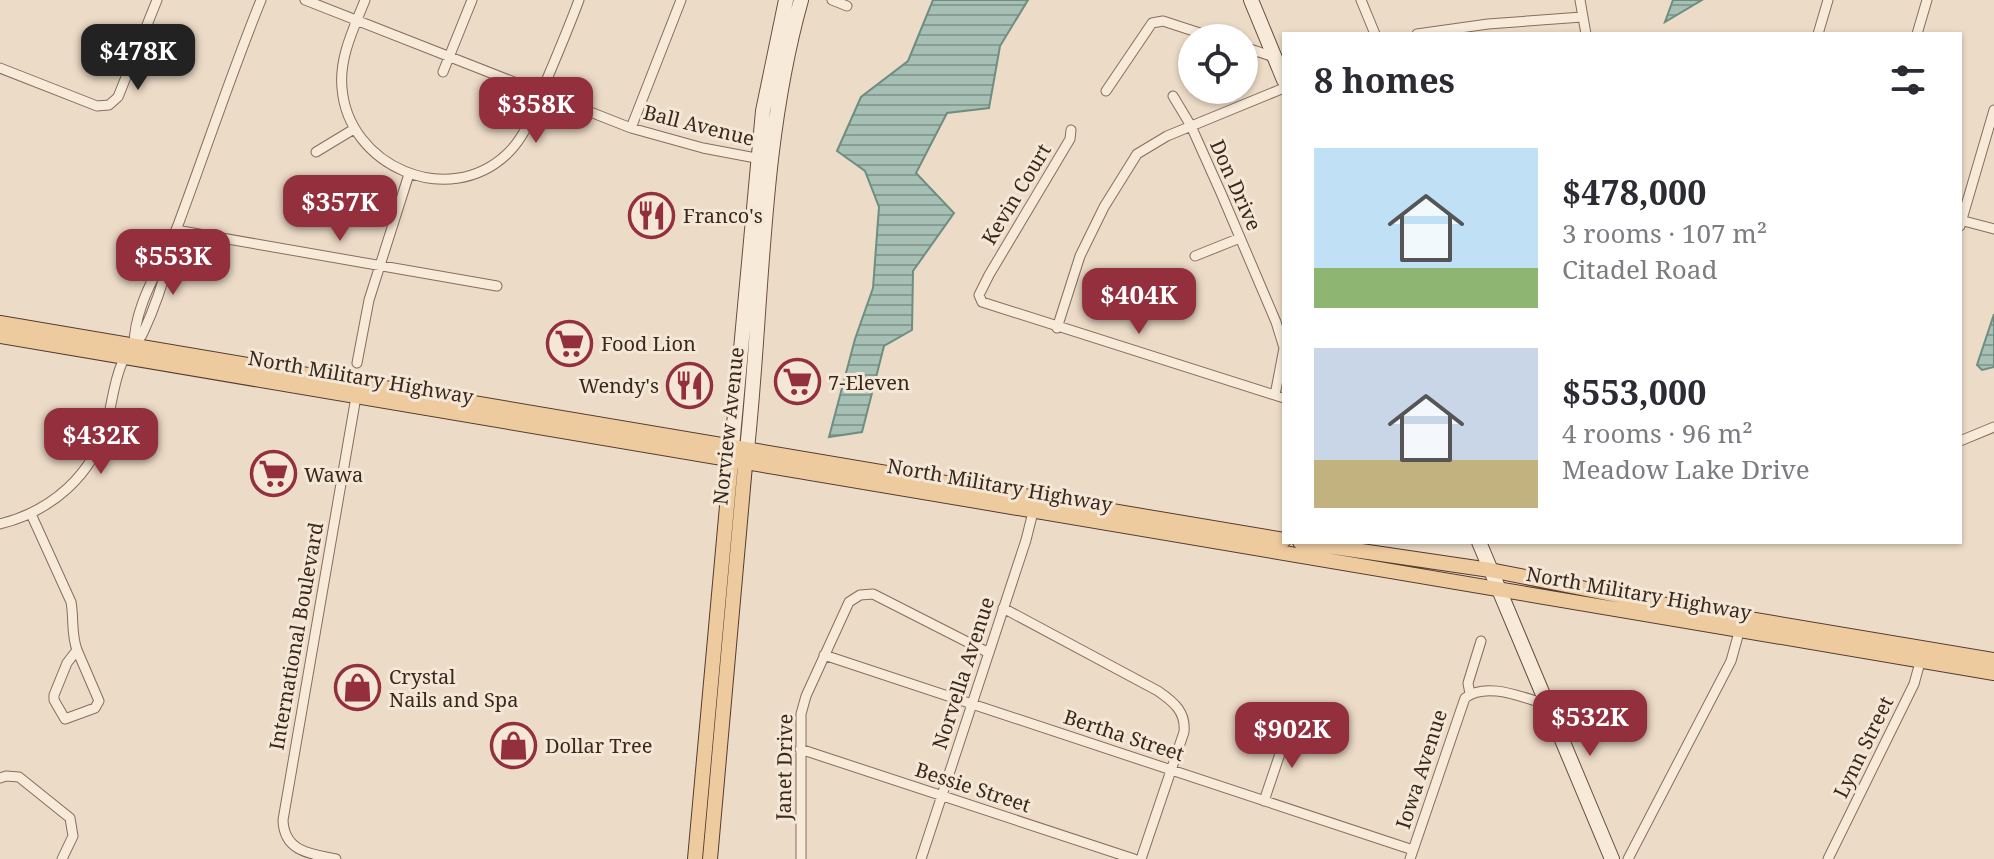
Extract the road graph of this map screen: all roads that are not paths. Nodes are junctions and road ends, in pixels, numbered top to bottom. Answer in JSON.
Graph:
{"nodes":[{"id":1,"x":157,"y":0,"type":"edge"},
{"id":2,"x":261,"y":0,"type":"edge"},
{"id":3,"x":305,"y":0,"type":"edge"},
{"id":4,"x":365,"y":0,"type":"edge"},
{"id":5,"x":472,"y":0,"type":"edge"},
{"id":6,"x":579,"y":0,"type":"edge"},
{"id":7,"x":681,"y":0,"type":"edge"},
{"id":8,"x":786,"y":0,"type":"edge"},
{"id":9,"x":801,"y":0,"type":"edge"},
{"id":10,"x":832,"y":0,"type":"edge"},
{"id":11,"x":1251,"y":0,"type":"edge"},
{"id":12,"x":1361,"y":0,"type":"edge"},
{"id":13,"x":1580,"y":0,"type":"edge"},
{"id":14,"x":1828,"y":0,"type":"edge"},
{"id":15,"x":1927,"y":0,"type":"edge"},
{"id":16,"x":847,"y":6,"type":"dead end"},
{"id":17,"x":1582,"y":17,"type":"junction"},
{"id":18,"x":357,"y":21,"type":"junction"},
{"id":19,"x":1178,"y":26,"type":"edge"},
{"id":20,"x":1488,"y":29,"type":"edge"},
{"id":21,"x":1374,"y":32,"type":"edge"},
{"id":22,"x":1445,"y":32,"type":"edge"},
{"id":23,"x":1586,"y":32,"type":"edge"},
{"id":24,"x":1819,"y":32,"type":"edge"},
{"id":25,"x":1918,"y":32,"type":"edge"},
{"id":26,"x":1258,"y":52,"type":"edge"},
{"id":27,"x":449,"y":57,"type":"junction"},
{"id":28,"x":1274,"y":57,"type":"junction"},
{"id":29,"x":0,"y":68,"type":"edge"},
{"id":30,"x":443,"y":72,"type":"dead end"},
{"id":31,"x":1282,"y":75,"type":"edge"},
{"id":32,"x":1282,"y":89,"type":"edge"},
{"id":33,"x":1106,"y":91,"type":"dead end"},
{"id":34,"x":541,"y":93,"type":"junction"},
{"id":35,"x":1173,"y":96,"type":"dead end"},
{"id":36,"x":1994,"y":110,"type":"edge"},
{"id":37,"x":1191,"y":126,"type":"junction"},
{"id":38,"x":631,"y":128,"type":"junction"},
{"id":39,"x":354,"y":129,"type":"junction"},
{"id":40,"x":1071,"y":130,"type":"dead end"},
{"id":41,"x":316,"y":152,"type":"dead end"},
{"id":42,"x":765,"y":160,"type":"junction"},
{"id":43,"x":487,"y":169,"type":"junction"},
{"id":44,"x":409,"y":174,"type":"junction"},
{"id":45,"x":493,"y":178,"type":"dead end"},
{"id":46,"x":1962,"y":219,"type":"edge"},
{"id":47,"x":1962,"y":222,"type":"edge"},
{"id":48,"x":1994,"y":229,"type":"edge"},
{"id":49,"x":176,"y":230,"type":"junction"},
{"id":50,"x":1240,"y":238,"type":"junction"},
{"id":51,"x":1195,"y":256,"type":"dead end"},
{"id":52,"x":378,"y":266,"type":"junction"},
{"id":53,"x":497,"y":286,"type":"dead end"},
{"id":54,"x":0,"y":323,"type":"edge"},
{"id":55,"x":1057,"y":328,"type":"junction"},
{"id":56,"x":0,"y":336,"type":"edge"},
{"id":57,"x":1282,"y":342,"type":"edge"},
{"id":58,"x":129,"y":351,"type":"junction"},
{"id":59,"x":357,"y":363,"type":"dead end"},
{"id":60,"x":1282,"y":366,"type":"edge"},
{"id":61,"x":357,"y":390,"type":"junction"},
{"id":62,"x":1279,"y":396,"type":"edge"},
{"id":63,"x":1994,"y":427,"type":"edge"},
{"id":64,"x":1962,"y":440,"type":"edge"},
{"id":65,"x":739,"y":454,"type":"junction"},
{"id":66,"x":1034,"y":505,"type":"junction"},
{"id":67,"x":31,"y":514,"type":"junction"},
{"id":68,"x":0,"y":524,"type":"edge"},
{"id":69,"x":1282,"y":540,"type":"edge"},
{"id":70,"x":1314,"y":544,"type":"edge"},
{"id":71,"x":1480,"y":544,"type":"edge"},
{"id":72,"x":1490,"y":570,"type":"junction"},
{"id":73,"x":1499,"y":590,"type":"junction"},
{"id":74,"x":1003,"y":608,"type":"junction"},
{"id":75,"x":1742,"y":624,"type":"junction"},
{"id":76,"x":1481,"y":641,"type":"dead end"},
{"id":77,"x":77,"y":650,"type":"junction"},
{"id":78,"x":989,"y":653,"type":"junction"},
{"id":79,"x":824,"y":655,"type":"junction"},
{"id":80,"x":1922,"y":655,"type":"junction"},
{"id":81,"x":1994,"y":660,"type":"edge"},
{"id":82,"x":1994,"y":673,"type":"edge"},
{"id":83,"x":1470,"y":694,"type":"junction"},
{"id":84,"x":972,"y":704,"type":"junction"},
{"id":85,"x":1546,"y":704,"type":"junction"},
{"id":86,"x":1288,"y":730,"type":"dead end"},
{"id":87,"x":800,"y":749,"type":"junction"},
{"id":88,"x":1170,"y":770,"type":"junction"},
{"id":89,"x":0,"y":778,"type":"edge"},
{"id":90,"x":942,"y":796,"type":"junction"},
{"id":91,"x":1264,"y":801,"type":"junction"},
{"id":92,"x":1411,"y":854,"type":"edge"},
{"id":93,"x":62,"y":859,"type":"edge"},
{"id":94,"x":336,"y":859,"type":"edge"},
{"id":95,"x":695,"y":859,"type":"edge"},
{"id":96,"x":710,"y":859,"type":"edge"},
{"id":97,"x":801,"y":859,"type":"edge"},
{"id":98,"x":921,"y":859,"type":"edge"},
{"id":99,"x":1134,"y":859,"type":"edge"},
{"id":100,"x":1141,"y":859,"type":"edge"},
{"id":101,"x":1612,"y":859,"type":"edge"},
{"id":102,"x":1628,"y":859,"type":"edge"},
{"id":103,"x":1828,"y":859,"type":"edge"}],
"edges":[{"from":1,"to":29,"type":"street"},
{"from":2,"to":49,"type":"street"},
{"from":3,"to":18,"type":"street","name":"Ball Avenue"},
{"from":4,"to":18,"type":"street"},
{"from":5,"to":27,"type":"street"},
{"from":6,"to":34,"type":"street"},
{"from":7,"to":38,"type":"street"},
{"from":8,"to":42,"type":"main road","name":"Norview Avenue"},
{"from":9,"to":42,"type":"main road","name":"Norview Avenue"},
{"from":10,"to":16,"type":"street"},
{"from":11,"to":28,"type":"main road"},
{"from":12,"to":21,"type":"street"},
{"from":13,"to":17,"type":"street"},
{"from":14,"to":24,"type":"street"},
{"from":15,"to":25,"type":"street"},
{"from":17,"to":20,"type":"street"},
{"from":17,"to":23,"type":"street"},
{"from":18,"to":27,"type":"street","name":"Ball Avenue"},
{"from":18,"to":39,"type":"street"},
{"from":19,"to":33,"type":"street"},
{"from":20,"to":22,"type":"street"},
{"from":26,"to":28,"type":"street"},
{"from":27,"to":30,"type":"street"},
{"from":27,"to":34,"type":"street","name":"Ball Avenue"},
{"from":28,"to":31,"type":"main road"},
{"from":32,"to":37,"type":"street"},
{"from":34,"to":38,"type":"street","name":"Ball Avenue"},
{"from":34,"to":43,"type":"street"},
{"from":35,"to":37,"type":"street","name":"Don Drive"},
{"from":36,"to":46,"type":"street"},
{"from":37,"to":50,"type":"street","name":"Don Drive"},
{"from":37,"to":55,"type":"street"},
{"from":38,"to":42,"type":"street","name":"Ball Avenue"},
{"from":39,"to":41,"type":"street"},
{"from":39,"to":44,"type":"street"},
{"from":40,"to":55,"type":"street","name":"Kevin Court"},
{"from":42,"to":65,"type":"main road","name":"Norview Avenue"},
{"from":43,"to":44,"type":"street"},
{"from":43,"to":45,"type":"street"},
{"from":44,"to":52,"type":"street"},
{"from":47,"to":48,"type":"street"},
{"from":49,"to":52,"type":"street"},
{"from":49,"to":58,"type":"street"},
{"from":50,"to":51,"type":"street"},
{"from":50,"to":57,"type":"street","name":"Don Drive"},
{"from":52,"to":53,"type":"street"},
{"from":52,"to":59,"type":"street"},
{"from":54,"to":58,"type":"main road","name":"North Military Highway"},
{"from":55,"to":62,"type":"street"},
{"from":56,"to":58,"type":"main road","name":"North Military Highway"},
{"from":58,"to":61,"type":"main road","name":"North Military Highway"},
{"from":58,"to":67,"type":"street"},
{"from":60,"to":62,"type":"street","name":"Don Drive"},
{"from":61,"to":65,"type":"main road","name":"North Military Highway"},
{"from":61,"to":94,"type":"street","name":"International Boulevard"},
{"from":63,"to":64,"type":"street"},
{"from":65,"to":66,"type":"main road","name":"North Military Highway"},
{"from":65,"to":95,"type":"main road","name":"Norview Avenue"},
{"from":65,"to":96,"type":"main road","name":"Norview Avenue"},
{"from":66,"to":69,"type":"main road","name":"North Military Highway"},
{"from":66,"to":73,"type":"main road","name":"North Military Highway"},
{"from":66,"to":74,"type":"street","name":"Norvella Avenue"},
{"from":67,"to":68,"type":"street"},
{"from":67,"to":77,"type":"street"},
{"from":70,"to":72,"type":"main road","name":"North Military Highway"},
{"from":71,"to":72,"type":"main road"},
{"from":72,"to":73,"type":"main road"},
{"from":72,"to":75,"type":"main road","name":"North Military Highway"},
{"from":73,"to":75,"type":"main road","name":"North Military Highway"},
{"from":73,"to":85,"type":"main road"},
{"from":74,"to":78,"type":"street","name":"Norvella Avenue"},
{"from":74,"to":88,"type":"street"},
{"from":75,"to":80,"type":"main road","name":"North Military Highway"},
{"from":75,"to":102,"type":"street"},
{"from":76,"to":83,"type":"street","name":"Iowa Avenue"},
{"from":77,"to":77,"type":"street"},
{"from":78,"to":79,"type":"street","name":"Janet Drive"},
{"from":78,"to":84,"type":"street","name":"Norvella Avenue"},
{"from":79,"to":84,"type":"street","name":"Bertha Street"},
{"from":79,"to":87,"type":"street","name":"Janet Drive"},
{"from":80,"to":81,"type":"main road","name":"North Military Highway"},
{"from":80,"to":82,"type":"main road","name":"North Military Highway"},
{"from":80,"to":103,"type":"street","name":"Lynn Street"},
{"from":83,"to":85,"type":"street","name":"Iowa Avenue"},
{"from":83,"to":92,"type":"street","name":"Iowa Avenue"},
{"from":84,"to":88,"type":"street","name":"Bertha Street"},
{"from":84,"to":90,"type":"street","name":"Norvella Avenue"},
{"from":85,"to":101,"type":"main road"},
{"from":86,"to":91,"type":"street"},
{"from":87,"to":90,"type":"street","name":"Bessie Street"},
{"from":87,"to":97,"type":"street","name":"Janet Drive"},
{"from":88,"to":91,"type":"street","name":"Bertha Street"},
{"from":88,"to":100,"type":"street"},
{"from":89,"to":93,"type":"street"},
{"from":90,"to":98,"type":"street","name":"Norvella Avenue"},
{"from":90,"to":99,"type":"street","name":"Bessie Street"},
{"from":91,"to":92,"type":"street","name":"Bertha Street"}]}
